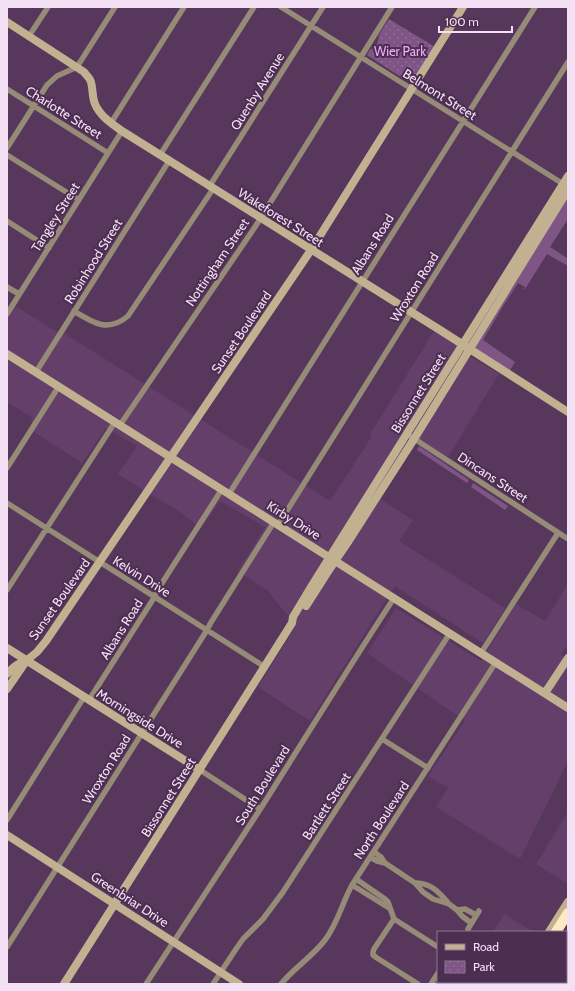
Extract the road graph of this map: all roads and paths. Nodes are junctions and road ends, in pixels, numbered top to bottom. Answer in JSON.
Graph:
{"nodes":[{"id":1,"x":48,"y":7,"type":"edge"},
{"id":2,"x":115,"y":7,"type":"edge"},
{"id":3,"x":184,"y":7,"type":"edge"},
{"id":4,"x":254,"y":7,"type":"edge"},
{"id":5,"x":281,"y":7,"type":"edge"},
{"id":6,"x":322,"y":7,"type":"edge"},
{"id":7,"x":392,"y":7,"type":"edge"},
{"id":8,"x":463,"y":7,"type":"edge"},
{"id":9,"x":535,"y":7,"type":"edge"},
{"id":10,"x":7,"y":22,"type":"edge"},
{"id":11,"x":311,"y":26,"type":"junction"},
{"id":12,"x":29,"y":36,"type":"junction"},
{"id":13,"x":361,"y":57,"type":"junction"},
{"id":14,"x":568,"y":62,"type":"edge"},
{"id":15,"x":77,"y":67,"type":"junction"},
{"id":16,"x":7,"y":89,"type":"edge"},
{"id":17,"x":412,"y":90,"type":"junction"},
{"id":18,"x":34,"y":106,"type":"junction"},
{"id":19,"x":463,"y":121,"type":"junction"},
{"id":20,"x":111,"y":123,"type":"junction"},
{"id":21,"x":122,"y":132,"type":"junction"},
{"id":22,"x":7,"y":148,"type":"edge"},
{"id":23,"x":511,"y":152,"type":"junction"},
{"id":24,"x":108,"y":153,"type":"junction"},
{"id":25,"x":7,"y":155,"type":"edge"},
{"id":26,"x":160,"y":155,"type":"junction"},
{"id":27,"x":169,"y":161,"type":"junction"},
{"id":28,"x":568,"y":176,"type":"edge"},
{"id":29,"x":566,"y":187,"type":"edge"},
{"id":30,"x":211,"y":188,"type":"junction"},
{"id":31,"x":79,"y":200,"type":"junction"},
{"id":32,"x":260,"y":218,"type":"junction"},
{"id":33,"x":7,"y":221,"type":"edge"},
{"id":34,"x":49,"y":248,"type":"junction"},
{"id":35,"x":311,"y":250,"type":"junction"},
{"id":36,"x":362,"y":282,"type":"junction"},
{"id":37,"x":7,"y":287,"type":"edge"},
{"id":38,"x":19,"y":294,"type":"junction"},
{"id":39,"x":74,"y":311,"type":"junction"},
{"id":40,"x":411,"y":312,"type":"junction"},
{"id":41,"x":7,"y":314,"type":"edge"},
{"id":42,"x":462,"y":345,"type":"junction"},
{"id":43,"x":470,"y":350,"type":"junction"},
{"id":44,"x":7,"y":354,"type":"edge"},
{"id":45,"x":36,"y":372,"type":"junction"},
{"id":46,"x":59,"y":386,"type":"junction"},
{"id":47,"x":568,"y":412,"type":"edge"},
{"id":48,"x":117,"y":423,"type":"junction"},
{"id":49,"x":410,"y":437,"type":"junction"},
{"id":50,"x":170,"y":457,"type":"junction"},
{"id":51,"x":7,"y":468,"type":"edge"},
{"id":52,"x":222,"y":489,"type":"junction"},
{"id":53,"x":230,"y":494,"type":"junction"},
{"id":54,"x":7,"y":503,"type":"edge"},
{"id":55,"x":276,"y":523,"type":"junction"},
{"id":56,"x":47,"y":528,"type":"junction"},
{"id":57,"x":558,"y":533,"type":"junction"},
{"id":58,"x":568,"y":539,"type":"edge"},
{"id":59,"x":332,"y":559,"type":"junction"},
{"id":60,"x":100,"y":562,"type":"junction"},
{"id":61,"x":7,"y":590,"type":"edge"},
{"id":62,"x":154,"y":596,"type":"junction"},
{"id":63,"x":394,"y":598,"type":"junction"},
{"id":64,"x":207,"y":630,"type":"junction"},
{"id":65,"x":450,"y":633,"type":"junction"},
{"id":66,"x":7,"y":648,"type":"edge"},
{"id":67,"x":481,"y":653,"type":"junction"},
{"id":68,"x":568,"y":658,"type":"edge"},
{"id":69,"x":26,"y":660,"type":"junction"},
{"id":70,"x":496,"y":662,"type":"junction"},
{"id":71,"x":265,"y":667,"type":"junction"},
{"id":72,"x":7,"y":674,"type":"edge"},
{"id":73,"x":7,"y":689,"type":"edge"},
{"id":74,"x":545,"y":693,"type":"junction"},
{"id":75,"x":87,"y":698,"type":"junction"},
{"id":76,"x":568,"y":708,"type":"edge"},
{"id":77,"x":142,"y":733,"type":"junction"},
{"id":78,"x":382,"y":739,"type":"junction"},
{"id":79,"x":428,"y":768,"type":"junction"},
{"id":80,"x":200,"y":770,"type":"junction"},
{"id":81,"x":260,"y":809,"type":"junction"},
{"id":82,"x":7,"y":820,"type":"edge"},
{"id":83,"x":7,"y":834,"type":"edge"},
{"id":84,"x":372,"y":855,"type":"junction"},
{"id":85,"x":57,"y":866,"type":"junction"},
{"id":86,"x":356,"y":879,"type":"junction"},
{"id":87,"x":415,"y":883,"type":"junction"},
{"id":88,"x":352,"y":885,"type":"junction"},
{"id":89,"x":374,"y":891,"type":"junction"},
{"id":90,"x":370,"y":896,"type":"junction"},
{"id":91,"x":568,"y":902,"type":"edge"},
{"id":92,"x":115,"y":904,"type":"junction"},
{"id":93,"x":449,"y":904,"type":"junction"},
{"id":94,"x":389,"y":908,"type":"junction"},
{"id":95,"x":457,"y":910,"type":"junction"},
{"id":96,"x":394,"y":918,"type":"junction"},
{"id":97,"x":565,"y":922,"type":"edge"},
{"id":98,"x":471,"y":923,"type":"junction"},
{"id":99,"x":468,"y":929,"type":"dead end"},
{"id":100,"x":550,"y":931,"type":"edge"},
{"id":101,"x":557,"y":931,"type":"edge"},
{"id":102,"x":173,"y":942,"type":"junction"},
{"id":103,"x":437,"y":946,"type":"edge"},
{"id":104,"x":7,"y":947,"type":"edge"},
{"id":105,"x":220,"y":972,"type":"junction"},
{"id":106,"x":437,"y":975,"type":"edge"},
{"id":107,"x":64,"y":984,"type":"edge"},
{"id":108,"x":146,"y":984,"type":"edge"},
{"id":109,"x":213,"y":984,"type":"edge"},
{"id":110,"x":239,"y":984,"type":"edge"},
{"id":111,"x":281,"y":984,"type":"edge"},
{"id":112,"x":418,"y":984,"type":"edge"},
{"id":113,"x":431,"y":984,"type":"edge"}],
"edges":[{"from":1,"to":12,"type":"street"},
{"from":2,"to":15,"type":"street"},
{"from":3,"to":20,"type":"street"},
{"from":4,"to":26,"type":"street"},
{"from":5,"to":11,"type":"street","name":"Belmont Street"},
{"from":6,"to":11,"type":"street","name":"Quenby Avenue"},
{"from":7,"to":13,"type":"street","name":"Nottingham Street"},
{"from":8,"to":17,"type":"main road","name":"Sunset Boulevard"},
{"from":9,"to":19,"type":"street","name":"Albans Road"},
{"from":10,"to":12,"type":"main road","name":"Wakeforest Street"},
{"from":11,"to":13,"type":"street","name":"Belmont Street"},
{"from":11,"to":30,"type":"street","name":"Quenby Avenue"},
{"from":12,"to":15,"type":"main road","name":"Wakeforest Street"},
{"from":13,"to":17,"type":"street","name":"Belmont Street"},
{"from":13,"to":32,"type":"street","name":"Nottingham Street"},
{"from":14,"to":23,"type":"street","name":"Wroxton Road"},
{"from":15,"to":18,"type":"street"},
{"from":15,"to":20,"type":"main road","name":"Wakeforest Street"},
{"from":16,"to":18,"type":"street","name":"Charlotte Street"},
{"from":17,"to":19,"type":"street","name":"Belmont Street"},
{"from":17,"to":35,"type":"main road","name":"Sunset Boulevard"},
{"from":18,"to":22,"type":"street"},
{"from":18,"to":24,"type":"street","name":"Charlotte Street"},
{"from":19,"to":23,"type":"street","name":"Belmont Street"},
{"from":19,"to":36,"type":"street","name":"Albans Road"},
{"from":20,"to":21,"type":"main road","name":"Wakeforest Street"},
{"from":21,"to":24,"type":"street","name":"Tangley Street"},
{"from":21,"to":26,"type":"main road","name":"Wakeforest Street"},
{"from":23,"to":29,"type":"street","name":"Belmont Street"},
{"from":23,"to":40,"type":"street","name":"Wroxton Road"},
{"from":24,"to":31,"type":"street","name":"Tangley Street"},
{"from":25,"to":31,"type":"street"},
{"from":26,"to":27,"type":"main road","name":"Wakeforest Street"},
{"from":27,"to":30,"type":"main road","name":"Wakeforest Street"},
{"from":27,"to":39,"type":"street","name":"Robinhood Street"},
{"from":28,"to":29,"type":"main road","name":"Bissonnet Street"},
{"from":29,"to":42,"type":"main road","name":"Bissonnet Street"},
{"from":29,"to":43,"type":"main road","name":"Bissonnet Street"},
{"from":30,"to":32,"type":"main road","name":"Wakeforest Street"},
{"from":30,"to":39,"type":"street","name":"Quenby Avenue"},
{"from":31,"to":34,"type":"street","name":"Tangley Street"},
{"from":32,"to":35,"type":"main road","name":"Wakeforest Street"},
{"from":32,"to":48,"type":"street","name":"Nottingham Street"},
{"from":33,"to":34,"type":"street"},
{"from":34,"to":38,"type":"street","name":"Tangley Street"},
{"from":35,"to":36,"type":"main road","name":"Wakeforest Street"},
{"from":35,"to":50,"type":"main road","name":"Sunset Boulevard"},
{"from":36,"to":40,"type":"main road","name":"Wakeforest Street"},
{"from":36,"to":53,"type":"street","name":"Albans Road"},
{"from":37,"to":38,"type":"street"},
{"from":38,"to":41,"type":"street","name":"Tangley Street"},
{"from":39,"to":45,"type":"street","name":"Robinhood Street"},
{"from":40,"to":42,"type":"main road","name":"Wakeforest Street"},
{"from":40,"to":55,"type":"street","name":"Wroxton Road"},
{"from":42,"to":43,"type":"main road","name":"Wakeforest Street"},
{"from":42,"to":49,"type":"main road","name":"Bissonnet Street"},
{"from":43,"to":47,"type":"main road","name":"Wakeforest Street"},
{"from":43,"to":49,"type":"main road","name":"Bissonnet Street"},
{"from":44,"to":45,"type":"main road","name":"Kirby Drive"},
{"from":45,"to":46,"type":"main road","name":"Kirby Drive"},
{"from":46,"to":48,"type":"main road","name":"Kirby Drive"},
{"from":46,"to":51,"type":"street"},
{"from":48,"to":50,"type":"main road","name":"Kirby Drive"},
{"from":48,"to":56,"type":"street","name":"Nottingham Street"},
{"from":49,"to":57,"type":"street","name":"Dincans Street"},
{"from":49,"to":59,"type":"main road","name":"Bissonnet Street"},
{"from":50,"to":52,"type":"main road","name":"Kirby Drive"},
{"from":50,"to":60,"type":"main road","name":"Sunset Boulevard"},
{"from":52,"to":53,"type":"main road","name":"Kirby Drive"},
{"from":52,"to":62,"type":"street","name":"Albans Road"},
{"from":53,"to":55,"type":"main road","name":"Kirby Drive"},
{"from":54,"to":56,"type":"street","name":"Kelvin Drive"},
{"from":55,"to":59,"type":"main road","name":"Kirby Drive"},
{"from":55,"to":64,"type":"street","name":"Wroxton Road"},
{"from":56,"to":60,"type":"street","name":"Kelvin Drive"},
{"from":56,"to":61,"type":"street","name":"Nottingham Street"},
{"from":57,"to":58,"type":"street","name":"Dincans Street"},
{"from":57,"to":67,"type":"street"},
{"from":59,"to":63,"type":"main road","name":"Kirby Drive"},
{"from":59,"to":71,"type":"main road","name":"Bissonnet Street"},
{"from":60,"to":62,"type":"street","name":"Kelvin Drive"},
{"from":60,"to":69,"type":"main road","name":"Sunset Boulevard"},
{"from":62,"to":64,"type":"street","name":"Kelvin Drive"},
{"from":62,"to":75,"type":"street","name":"Albans Road"},
{"from":63,"to":65,"type":"main road","name":"Kirby Drive"},
{"from":63,"to":81,"type":"street","name":"South Boulevard"},
{"from":64,"to":71,"type":"street","name":"Kelvin Drive"},
{"from":64,"to":77,"type":"street","name":"Wroxton Road"},
{"from":65,"to":67,"type":"main road","name":"Kirby Drive"},
{"from":65,"to":78,"type":"street","name":"Bartlett Street"},
{"from":66,"to":69,"type":"main road","name":"Morningside Drive"},
{"from":67,"to":70,"type":"main road","name":"Kirby Drive"},
{"from":68,"to":74,"type":"main road"},
{"from":69,"to":72,"type":"main road","name":"Sunset Boulevard"},
{"from":69,"to":73,"type":"main road","name":"Sunset Boulevard"},
{"from":69,"to":75,"type":"main road","name":"Morningside Drive"},
{"from":70,"to":74,"type":"main road","name":"Kirby Drive"},
{"from":70,"to":79,"type":"street","name":"North Boulevard"},
{"from":71,"to":80,"type":"main road","name":"Bissonnet Street"},
{"from":74,"to":76,"type":"main road","name":"Kirby Drive"},
{"from":75,"to":77,"type":"main road","name":"Morningside Drive"},
{"from":75,"to":82,"type":"street","name":"Albans Road"},
{"from":77,"to":80,"type":"main road","name":"Morningside Drive"},
{"from":77,"to":85,"type":"street","name":"Wroxton Road"},
{"from":78,"to":79,"type":"street"},
{"from":78,"to":105,"type":"street","name":"Bartlett Street"},
{"from":79,"to":84,"type":"street","name":"North Boulevard"},
{"from":80,"to":81,"type":"street","name":"Morningside Drive"},
{"from":80,"to":92,"type":"main road","name":"Bissonnet Street"},
{"from":81,"to":102,"type":"street","name":"South Boulevard"},
{"from":83,"to":85,"type":"main road","name":"Greenbriar Drive"},
{"from":84,"to":86,"type":"street","name":"North Boulevard"},
{"from":84,"to":87,"type":"street"},
{"from":85,"to":92,"type":"main road","name":"Greenbriar Drive"},
{"from":85,"to":104,"type":"street","name":"Wroxton Road"},
{"from":86,"to":88,"type":"street","name":"North Boulevard"},
{"from":86,"to":89,"type":"street"},
{"from":87,"to":93,"type":"street"},
{"from":87,"to":93,"type":"street"},
{"from":88,"to":90,"type":"street"},
{"from":88,"to":111,"type":"street","name":"North Boulevard"},
{"from":89,"to":90,"type":"street"},
{"from":89,"to":94,"type":"street"},
{"from":90,"to":94,"type":"street"},
{"from":91,"to":100,"type":"main road"},
{"from":92,"to":102,"type":"main road","name":"Greenbriar Drive"},
{"from":92,"to":107,"type":"main road","name":"Bissonnet Street"},
{"from":93,"to":95,"type":"street"},
{"from":94,"to":96,"type":"street"},
{"from":95,"to":98,"type":"street"},
{"from":95,"to":98,"type":"street"},
{"from":96,"to":103,"type":"street"},
{"from":96,"to":112,"type":"street"},
{"from":97,"to":101,"type":"highway"},
{"from":98,"to":99,"type":"street"},
{"from":102,"to":105,"type":"main road","name":"Greenbriar Drive"},
{"from":102,"to":108,"type":"street","name":"South Boulevard"},
{"from":105,"to":109,"type":"street","name":"Bartlett Street"},
{"from":105,"to":110,"type":"main road","name":"Greenbriar Drive"},
{"from":106,"to":113,"type":"street"}]}
